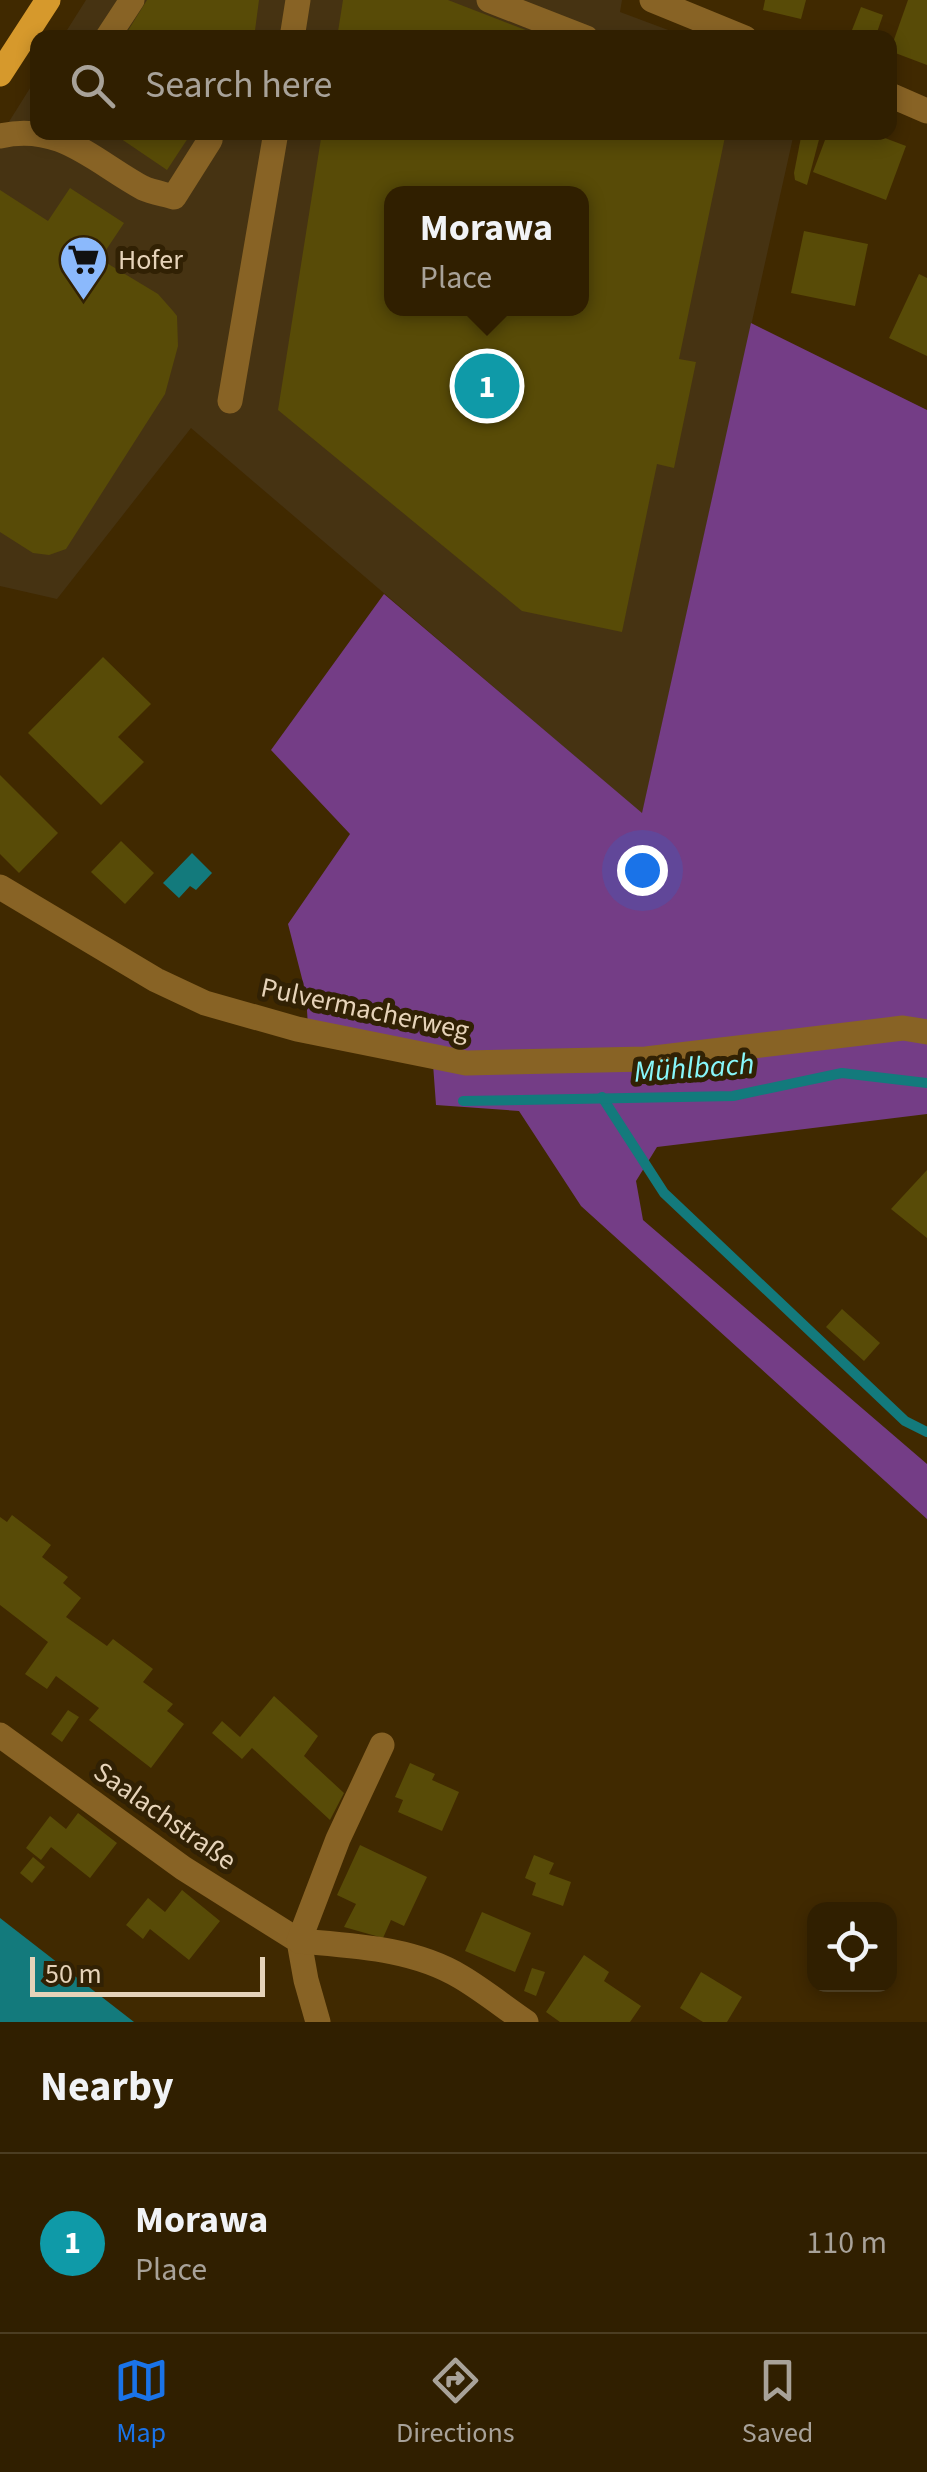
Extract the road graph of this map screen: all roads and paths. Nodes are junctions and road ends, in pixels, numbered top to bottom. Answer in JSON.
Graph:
{"nodes":[{"id":1,"x":48,"y":0,"type":"edge"},
{"id":2,"x":132,"y":0,"type":"edge"},
{"id":3,"x":298,"y":0,"type":"edge"},
{"id":4,"x":489,"y":0,"type":"edge"},
{"id":5,"x":652,"y":0,"type":"edge"},
{"id":6,"x":112,"y":30,"type":"edge"},
{"id":7,"x":293,"y":30,"type":"edge"},
{"id":8,"x":566,"y":30,"type":"edge"},
{"id":9,"x":726,"y":30,"type":"edge"},
{"id":10,"x":0,"y":74,"type":"edge"},
{"id":11,"x":897,"y":98,"type":"edge"},
{"id":12,"x":927,"y":111,"type":"edge"},
{"id":13,"x":30,"y":133,"type":"edge"},
{"id":14,"x":0,"y":136,"type":"edge"},
{"id":15,"x":60,"y":140,"type":"edge"},
{"id":16,"x":210,"y":140,"type":"edge"},
{"id":17,"x":275,"y":140,"type":"edge"},
{"id":18,"x":230,"y":401,"type":"dead end"},
{"id":19,"x":0,"y":888,"type":"edge"},
{"id":20,"x":927,"y":1032,"type":"edge"},
{"id":21,"x":0,"y":1735,"type":"edge"},
{"id":22,"x":382,"y":1745,"type":"dead end"},
{"id":23,"x":299,"y":1941,"type":"junction"},
{"id":24,"x":318,"y":2022,"type":"edge"},
{"id":25,"x":526,"y":2022,"type":"edge"}],
"edges":[{"from":1,"to":10,"type":"main road"},
{"from":2,"to":6,"type":"street"},
{"from":3,"to":7,"type":"street"},
{"from":4,"to":8,"type":"street"},
{"from":5,"to":9,"type":"street"},
{"from":11,"to":12,"type":"street"},
{"from":13,"to":14,"type":"street"},
{"from":15,"to":16,"type":"street"},
{"from":17,"to":18,"type":"street"},
{"from":19,"to":20,"type":"street","name":"Pulvermacherweg"},
{"from":21,"to":23,"type":"street","name":"Saalachstraße"},
{"from":22,"to":23,"type":"street"},
{"from":23,"to":24,"type":"street"},
{"from":23,"to":25,"type":"street","name":"Saalachstraße"}]}
